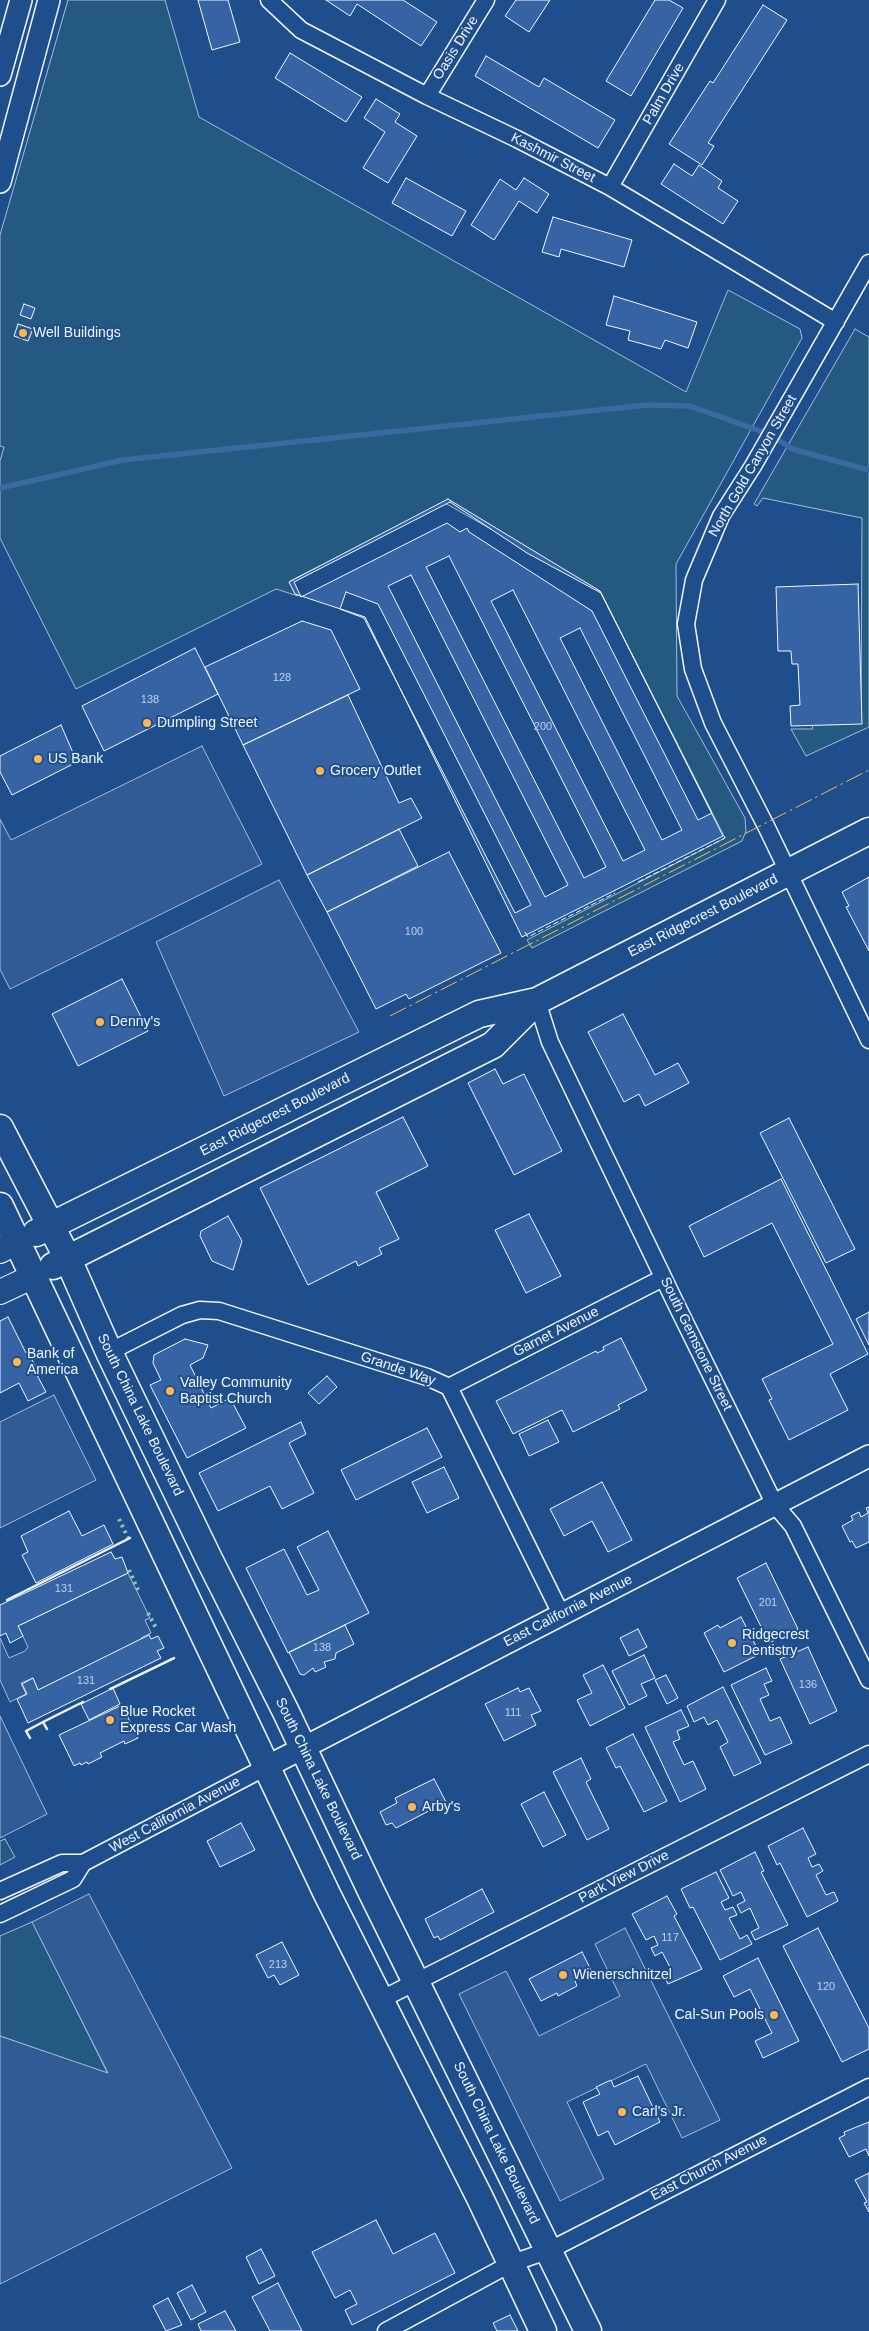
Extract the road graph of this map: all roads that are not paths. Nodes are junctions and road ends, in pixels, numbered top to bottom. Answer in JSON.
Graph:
{"nodes":[{"id":1,"x":21,"y":0,"type":"edge"},
{"id":2,"x":49,"y":0,"type":"edge"},
{"id":3,"x":269,"y":0,"type":"edge"},
{"id":4,"x":486,"y":0,"type":"edge"},
{"id":5,"x":717,"y":0,"type":"edge"},
{"id":6,"x":0,"y":75,"type":"edge"},
{"id":7,"x":427,"y":96,"type":"junction"},
{"id":8,"x":0,"y":182,"type":"edge"},
{"id":9,"x":610,"y":187,"type":"junction"},
{"id":10,"x":869,"y":264,"type":"edge"},
{"id":11,"x":836,"y":322,"type":"junction"},
{"id":12,"x":869,"y":831,"type":"edge"},
{"id":13,"x":788,"y":873,"type":"junction"},
{"id":14,"x":537,"y":1001,"type":"junction"},
{"id":15,"x":869,"y":1040,"type":"edge"},
{"id":16,"x":0,"y":1128,"type":"edge"},
{"id":17,"x":0,"y":1206,"type":"edge"},
{"id":18,"x":50,"y":1226,"type":"junction"},
{"id":19,"x":8,"y":1246,"type":"edge"},
{"id":20,"x":68,"y":1259,"type":"junction"},
{"id":21,"x":34,"y":1276,"type":"junction"},
{"id":22,"x":663,"y":1278,"type":"junction"},
{"id":23,"x":0,"y":1292,"type":"edge"},
{"id":24,"x":109,"y":1352,"type":"junction"},
{"id":25,"x":449,"y":1387,"type":"junction"},
{"id":26,"x":869,"y":1456,"type":"edge"},
{"id":27,"x":775,"y":1505,"type":"junction"},
{"id":28,"x":561,"y":1614,"type":"junction"},
{"id":29,"x":869,"y":1680,"type":"edge"},
{"id":30,"x":304,"y":1748,"type":"junction"},
{"id":31,"x":869,"y":1754,"type":"edge"},
{"id":32,"x":266,"y":1767,"type":"junction"},
{"id":33,"x":83,"y":1863,"type":"junction"},
{"id":34,"x":0,"y":1891,"type":"edge"},
{"id":35,"x":0,"y":1914,"type":"edge"},
{"id":36,"x":416,"y":1981,"type":"junction"},
{"id":37,"x":380,"y":2000,"type":"junction"},
{"id":38,"x":869,"y":2086,"type":"edge"},
{"id":39,"x":550,"y":2250,"type":"junction"},
{"id":40,"x":512,"y":2263,"type":"junction"},
{"id":41,"x":386,"y":2331,"type":"edge"},
{"id":42,"x":543,"y":2331,"type":"edge"},
{"id":43,"x":588,"y":2331,"type":"edge"}],
"edges":[{"from":1,"to":6,"type":"street"},
{"from":2,"to":8,"type":"street"},
{"from":3,"to":7,"type":"street","name":"Kashmir Street"},
{"from":4,"to":7,"type":"street","name":"Oasis Drive"},
{"from":5,"to":9,"type":"street","name":"Palm Drive"},
{"from":7,"to":9,"type":"street","name":"Kashmir Street"},
{"from":9,"to":11,"type":"street","name":"Kashmir Street"},
{"from":10,"to":11,"type":"street","name":"North Gold Canyon Street"},
{"from":11,"to":13,"type":"street","name":"North Gold Canyon Street"},
{"from":12,"to":13,"type":"main road","name":"East Ridgecrest Boulevard"},
{"from":13,"to":14,"type":"main road","name":"East Ridgecrest Boulevard"},
{"from":13,"to":15,"type":"street","name":"North Gold Canyon Street"},
{"from":14,"to":18,"type":"main road","name":"East Ridgecrest Boulevard"},
{"from":14,"to":20,"type":"main road","name":"East Ridgecrest Boulevard"},
{"from":14,"to":22,"type":"street","name":"South Gemstone Street"},
{"from":16,"to":18,"type":"main road","name":"South China Lake Boulevard"},
{"from":17,"to":19,"type":"main road"},
{"from":18,"to":19,"type":"main road","name":"East Ridgecrest Boulevard"},
{"from":18,"to":20,"type":"main road","name":"South China Lake Boulevard"},
{"from":19,"to":21,"type":"main road"},
{"from":20,"to":21,"type":"main road","name":"East Ridgecrest Boulevard"},
{"from":20,"to":24,"type":"main road","name":"South China Lake Boulevard"},
{"from":21,"to":23,"type":"main road"},
{"from":21,"to":32,"type":"main road"},
{"from":22,"to":25,"type":"street","name":"Garnet Avenue"},
{"from":22,"to":27,"type":"street","name":"South Gemstone Street"},
{"from":24,"to":25,"type":"street","name":"Grande Way"},
{"from":24,"to":30,"type":"main road","name":"South China Lake Boulevard"},
{"from":25,"to":28,"type":"street","name":"Grande Way"},
{"from":26,"to":27,"type":"street","name":"East California Avenue"},
{"from":27,"to":28,"type":"street","name":"East California Avenue"},
{"from":27,"to":29,"type":"street","name":"South Gemstone Street"},
{"from":28,"to":30,"type":"street","name":"East California Avenue"},
{"from":30,"to":32,"type":"street","name":"East California Avenue"},
{"from":30,"to":36,"type":"main road","name":"South China Lake Boulevard"},
{"from":31,"to":36,"type":"street","name":"Park View Drive"},
{"from":32,"to":33,"type":"street","name":"West California Avenue"},
{"from":32,"to":37,"type":"main road"},
{"from":33,"to":34,"type":"street","name":"West California Avenue"},
{"from":33,"to":35,"type":"street","name":"West California Avenue"},
{"from":36,"to":37,"type":"street","name":"Park View Drive"},
{"from":36,"to":39,"type":"main road","name":"South China Lake Boulevard"},
{"from":37,"to":40,"type":"main road"},
{"from":38,"to":39,"type":"street","name":"East Church Avenue"},
{"from":39,"to":40,"type":"street","name":"East Church Avenue"},
{"from":39,"to":43,"type":"main road","name":"South China Lake Boulevard"},
{"from":40,"to":41,"type":"street","name":"East Church Avenue"},
{"from":40,"to":42,"type":"main road"}]}
